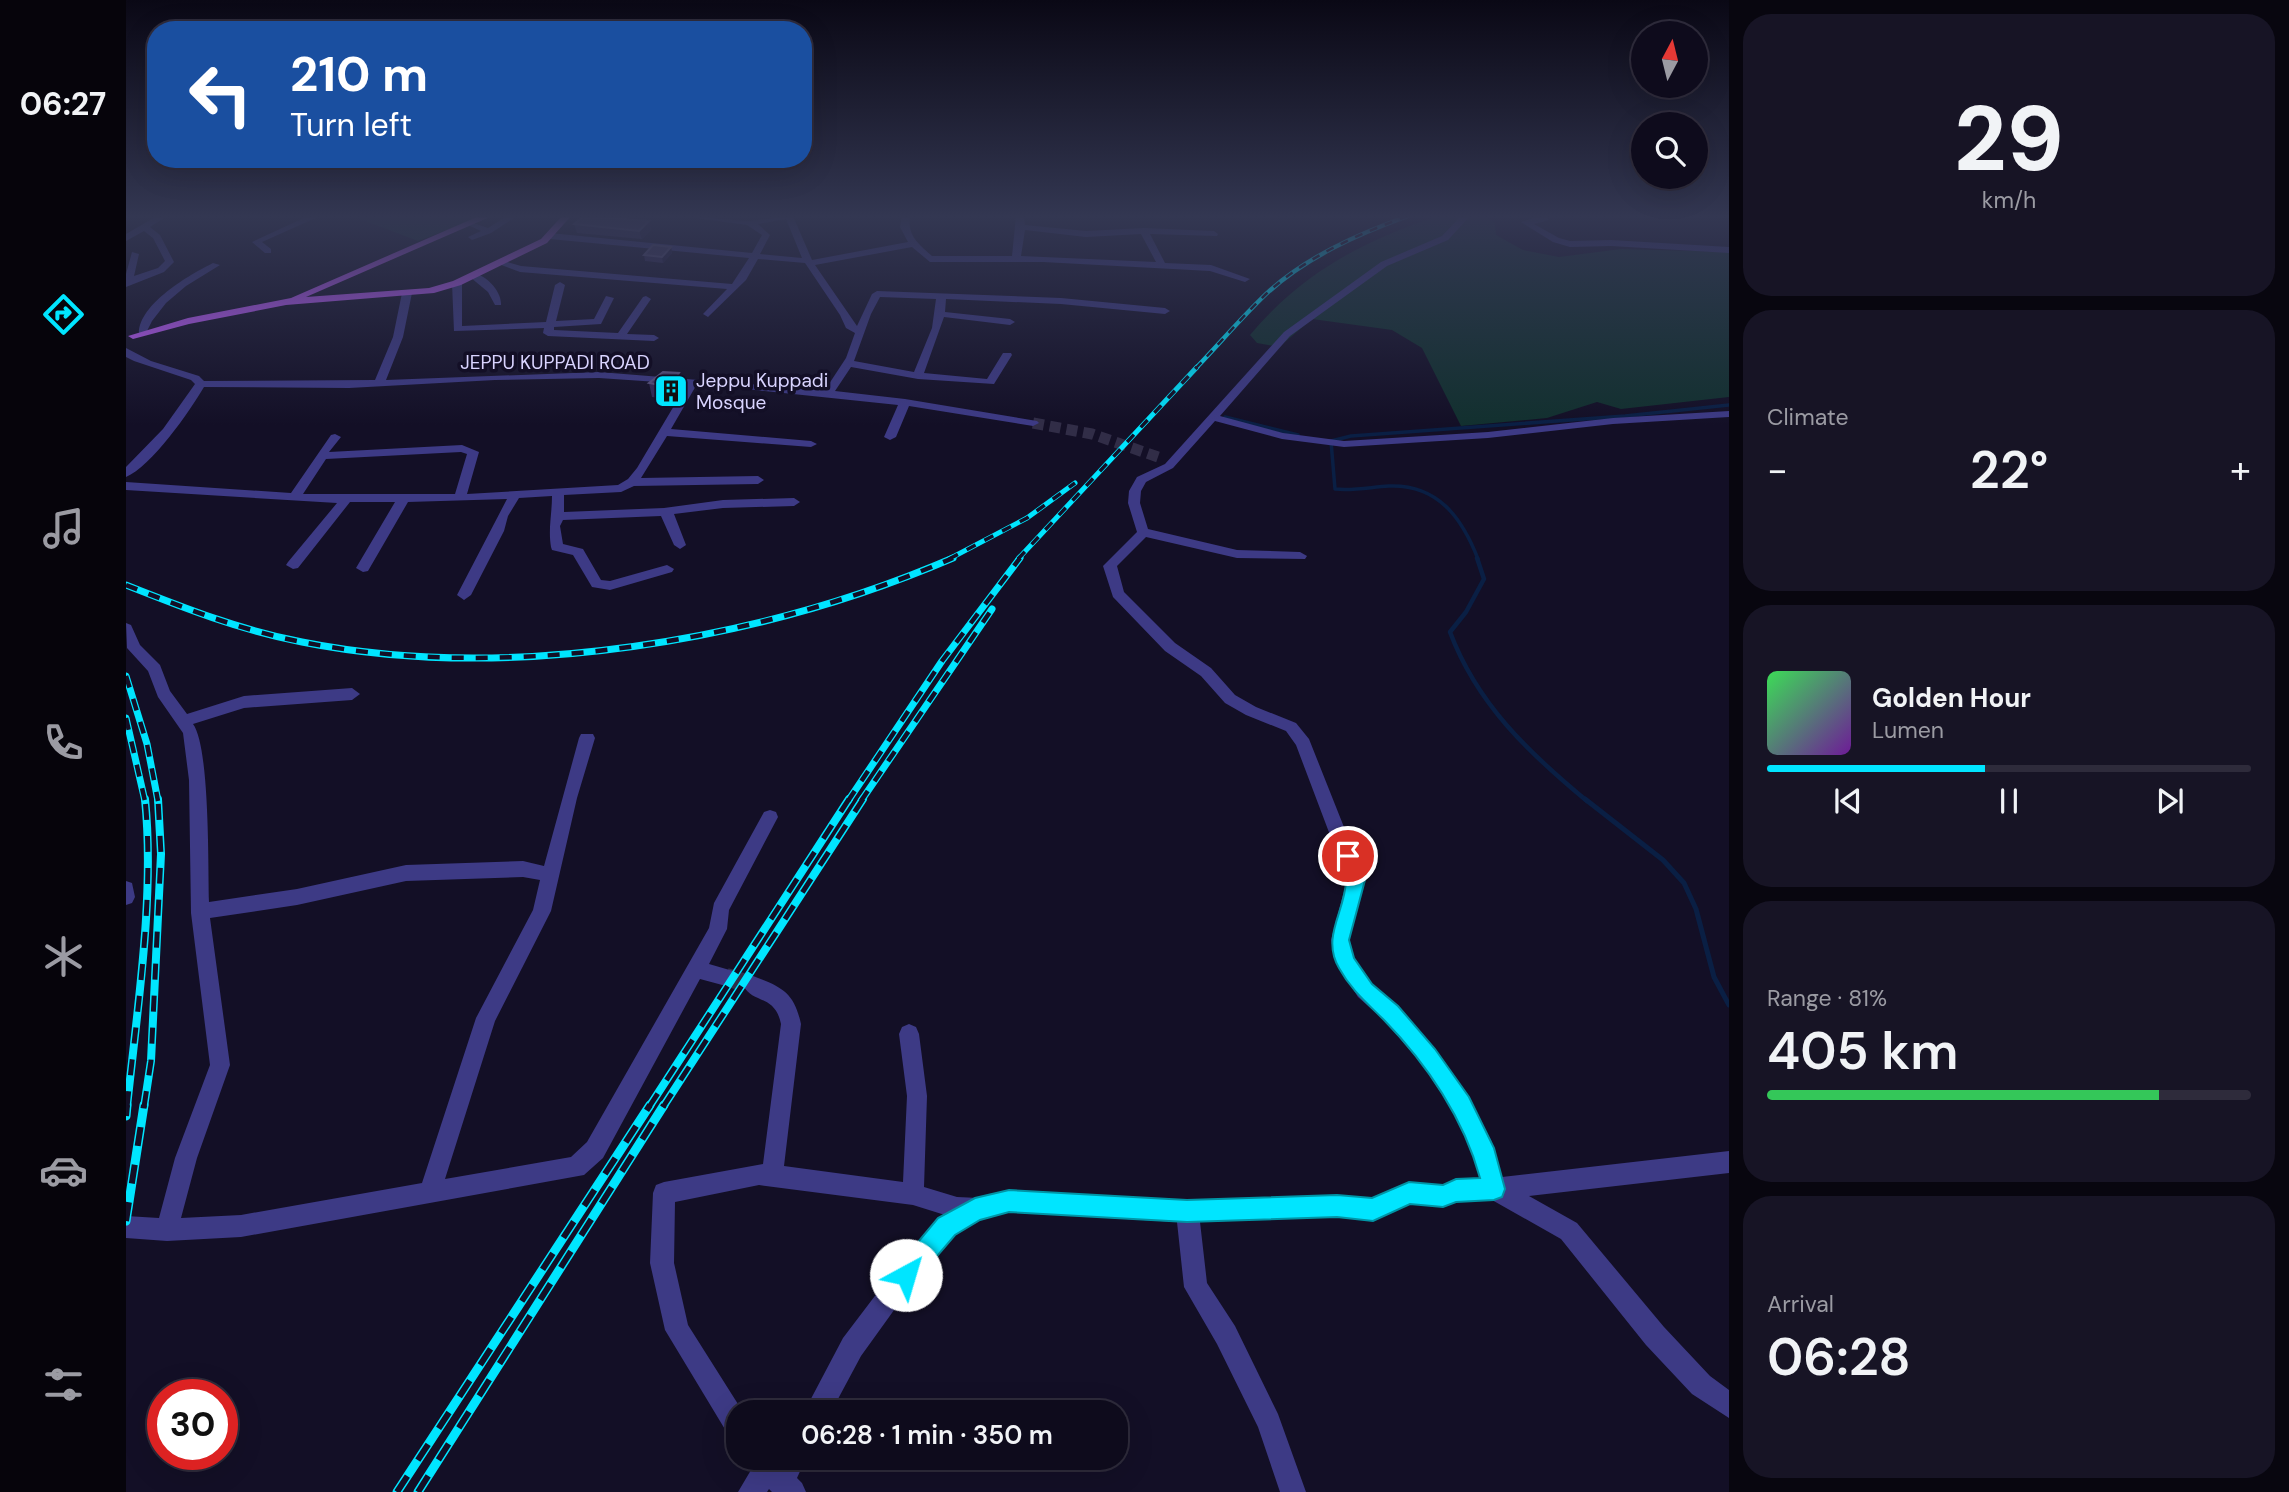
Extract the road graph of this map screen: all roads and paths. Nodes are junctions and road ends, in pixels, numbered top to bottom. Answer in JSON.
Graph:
{"nodes":[{"id":1,"x":560,"y":285,"type":"dead end"},
{"id":2,"x":181,"y":286,"type":"edge"},
{"id":3,"x":324,"y":286,"type":"edge"},
{"id":4,"x":448,"y":286,"type":"edge"},
{"id":5,"x":457,"y":286,"type":"edge"},
{"id":6,"x":488,"y":286,"type":"edge"},
{"id":7,"x":718,"y":286,"type":"edge"},
{"id":8,"x":824,"y":286,"type":"edge"},
{"id":9,"x":1354,"y":286,"type":"edge"},
{"id":10,"x":734,"y":287,"type":"joint"},
{"id":11,"x":407,"y":293,"type":"junction"},
{"id":12,"x":941,"y":297,"type":"junction"},
{"id":13,"x":609,"y":298,"type":"dead end"},
{"id":14,"x":646,"y":299,"type":"dead end"},
{"id":15,"x":286,"y":303,"type":"junction"},
{"id":16,"x":498,"y":303,"type":"dead end"},
{"id":17,"x":1165,"y":311,"type":"dead end"},
{"id":18,"x":708,"y":314,"type":"dead end"},
{"id":19,"x":940,"y":314,"type":"junction"},
{"id":20,"x":1010,"y":322,"type":"dead end"},
{"id":21,"x":551,"y":323,"type":"junction"},
{"id":22,"x":860,"y":332,"type":"junction"},
{"id":23,"x":132,"y":336,"type":"edge"},
{"id":24,"x":621,"y":336,"type":"junction"},
{"id":25,"x":654,"y":338,"type":"dead end"},
{"id":26,"x":126,"y":351,"type":"edge"},
{"id":27,"x":1007,"y":355,"type":"dead end"},
{"id":28,"x":848,"y":363,"type":"junction"},
{"id":29,"x":918,"y":376,"type":"junction"},
{"id":30,"x":694,"y":381,"type":"junction"},
{"id":31,"x":201,"y":384,"type":"junction"},
{"id":32,"x":379,"y":384,"type":"junction"},
{"id":33,"x":828,"y":393,"type":"junction"},
{"id":34,"x":905,"y":402,"type":"junction"},
{"id":35,"x":1729,"y":414,"type":"edge"},
{"id":36,"x":1212,"y":417,"type":"junction"},
{"id":37,"x":1033,"y":423,"type":"tunnel mouth"},
{"id":38,"x":663,"y":432,"type":"junction"},
{"id":39,"x":335,"y":437,"type":"dead end"},
{"id":40,"x":890,"y":437,"type":"dead end"},
{"id":41,"x":811,"y":444,"type":"dead end"},
{"id":42,"x":319,"y":458,"type":"junction"},
{"id":43,"x":129,"y":467,"type":"edge"},
{"id":44,"x":758,"y":480,"type":"dead end"},
{"id":45,"x":632,"y":481,"type":"junction"},
{"id":46,"x":126,"y":486,"type":"edge"},
{"id":47,"x":558,"y":491,"type":"junction"},
{"id":48,"x":516,"y":494,"type":"junction"},
{"id":49,"x":295,"y":498,"type":"junction"},
{"id":50,"x":404,"y":498,"type":"junction"},
{"id":51,"x":460,"y":498,"type":"junction"},
{"id":52,"x":346,"y":499,"type":"junction"},
{"id":53,"x":794,"y":502,"type":"dead end"},
{"id":54,"x":664,"y":512,"type":"junction"},
{"id":55,"x":558,"y":516,"type":"junction"},
{"id":56,"x":1143,"y":531,"type":"junction"},
{"id":57,"x":680,"y":545,"type":"dead end"},
{"id":58,"x":1300,"y":556,"type":"dead end"},
{"id":59,"x":293,"y":565,"type":"dead end"},
{"id":60,"x":363,"y":568,"type":"dead end"},
{"id":61,"x":667,"y":569,"type":"dead end"},
{"id":62,"x":464,"y":595,"type":"dead end"},
{"id":63,"x":126,"y":628,"type":"edge"},
{"id":64,"x":352,"y":694,"type":"dead end"},
{"id":65,"x":183,"y":721,"type":"junction"},
{"id":66,"x":587,"y":738,"type":"dead end"},
{"id":67,"x":770,"y":817,"type":"dead end"},
{"id":68,"x":551,"y":875,"type":"junction"},
{"id":69,"x":126,"y":889,"type":"edge"},
{"id":70,"x":126,"y":897,"type":"edge"},
{"id":71,"x":200,"y":913,"type":"junction"},
{"id":72,"x":695,"y":970,"type":"junction"},
{"id":73,"x":726,"y":977,"type":"tunnel mouth"},
{"id":74,"x":753,"y":985,"type":"tunnel mouth"},
{"id":75,"x":909,"y":1034,"type":"dead end"},
{"id":76,"x":1729,"y":1162,"type":"edge"},
{"id":77,"x":772,"y":1176,"type":"junction"},
{"id":78,"x":1494,"y":1189,"type":"junction"},
{"id":79,"x":430,"y":1192,"type":"junction"},
{"id":80,"x":913,"y":1195,"type":"junction"},
{"id":81,"x":980,"y":1209,"type":"junction"},
{"id":82,"x":1187,"y":1211,"type":"junction"},
{"id":83,"x":126,"y":1227,"type":"edge"},
{"id":84,"x":167,"y":1230,"type":"junction"},
{"id":85,"x":823,"y":1400,"type":"edge"},
{"id":86,"x":1729,"y":1405,"type":"edge"},
{"id":87,"x":726,"y":1408,"type":"edge"},
{"id":88,"x":775,"y":1475,"type":"edge"},
{"id":89,"x":751,"y":1492,"type":"edge"},
{"id":90,"x":1293,"y":1492,"type":"edge"}],
"edges":[{"from":1,"to":21,"type":"street"},
{"from":2,"to":23,"type":"street"},
{"from":3,"to":15,"type":"main road"},
{"from":4,"to":11,"type":"main road"},
{"from":5,"to":21,"type":"street"},
{"from":6,"to":16,"type":"street"},
{"from":7,"to":10,"type":"street"},
{"from":8,"to":22,"type":"street"},
{"from":9,"to":36,"type":"street"},
{"from":10,"to":18,"type":"street"},
{"from":11,"to":15,"type":"main road"},
{"from":11,"to":32,"type":"street"},
{"from":12,"to":17,"type":"street"},
{"from":12,"to":19,"type":"street"},
{"from":12,"to":22,"type":"street"},
{"from":13,"to":21,"type":"street"},
{"from":14,"to":24,"type":"street"},
{"from":15,"to":23,"type":"main road"},
{"from":19,"to":20,"type":"street"},
{"from":19,"to":29,"type":"street"},
{"from":21,"to":24,"type":"street"},
{"from":22,"to":28,"type":"street"},
{"from":24,"to":25,"type":"street"},
{"from":26,"to":31,"type":"street"},
{"from":27,"to":29,"type":"street"},
{"from":28,"to":29,"type":"street"},
{"from":28,"to":33,"type":"street"},
{"from":30,"to":32,"type":"street","name":"JEPPU KUPPADI ROAD"},
{"from":30,"to":33,"type":"street","name":"JEPPU KUPPADI ROAD"},
{"from":30,"to":38,"type":"street"},
{"from":31,"to":32,"type":"street","name":"JEPPU KUPPADI ROAD"},
{"from":31,"to":43,"type":"street"},
{"from":33,"to":34,"type":"street","name":"JEPPU KUPPADI ROAD"},
{"from":34,"to":37,"type":"street","name":"JEPPU KUPPADI ROAD"},
{"from":34,"to":40,"type":"street"},
{"from":35,"to":36,"type":"street"},
{"from":36,"to":56,"type":"street"},
{"from":38,"to":41,"type":"street"},
{"from":38,"to":45,"type":"street"},
{"from":39,"to":42,"type":"street"},
{"from":42,"to":49,"type":"street"},
{"from":42,"to":51,"type":"street"},
{"from":44,"to":45,"type":"street"},
{"from":45,"to":47,"type":"street"},
{"from":46,"to":49,"type":"street"},
{"from":47,"to":48,"type":"street"},
{"from":47,"to":55,"type":"street"},
{"from":48,"to":51,"type":"street"},
{"from":48,"to":62,"type":"street"},
{"from":49,"to":52,"type":"street"},
{"from":50,"to":51,"type":"street"},
{"from":50,"to":52,"type":"street"},
{"from":50,"to":60,"type":"street"},
{"from":52,"to":59,"type":"street"},
{"from":53,"to":54,"type":"street"},
{"from":54,"to":55,"type":"street"},
{"from":54,"to":57,"type":"street"},
{"from":55,"to":61,"type":"street"},
{"from":56,"to":58,"type":"street"},
{"from":56,"to":78,"type":"street"},
{"from":63,"to":65,"type":"street"},
{"from":64,"to":65,"type":"street"},
{"from":65,"to":71,"type":"street"},
{"from":66,"to":68,"type":"street"},
{"from":67,"to":72,"type":"street"},
{"from":68,"to":71,"type":"street"},
{"from":68,"to":79,"type":"street"},
{"from":69,"to":70,"type":"street"},
{"from":71,"to":84,"type":"street"},
{"from":72,"to":73,"type":"street"},
{"from":72,"to":79,"type":"street"},
{"from":74,"to":77,"type":"street"},
{"from":75,"to":80,"type":"street"},
{"from":76,"to":78,"type":"street"},
{"from":77,"to":80,"type":"street"},
{"from":77,"to":87,"type":"street"},
{"from":78,"to":82,"type":"street"},
{"from":78,"to":86,"type":"street"},
{"from":79,"to":84,"type":"street"},
{"from":80,"to":81,"type":"street"},
{"from":81,"to":82,"type":"street"},
{"from":81,"to":85,"type":"street"},
{"from":82,"to":90,"type":"street"},
{"from":83,"to":84,"type":"street"},
{"from":88,"to":89,"type":"street"}]}
